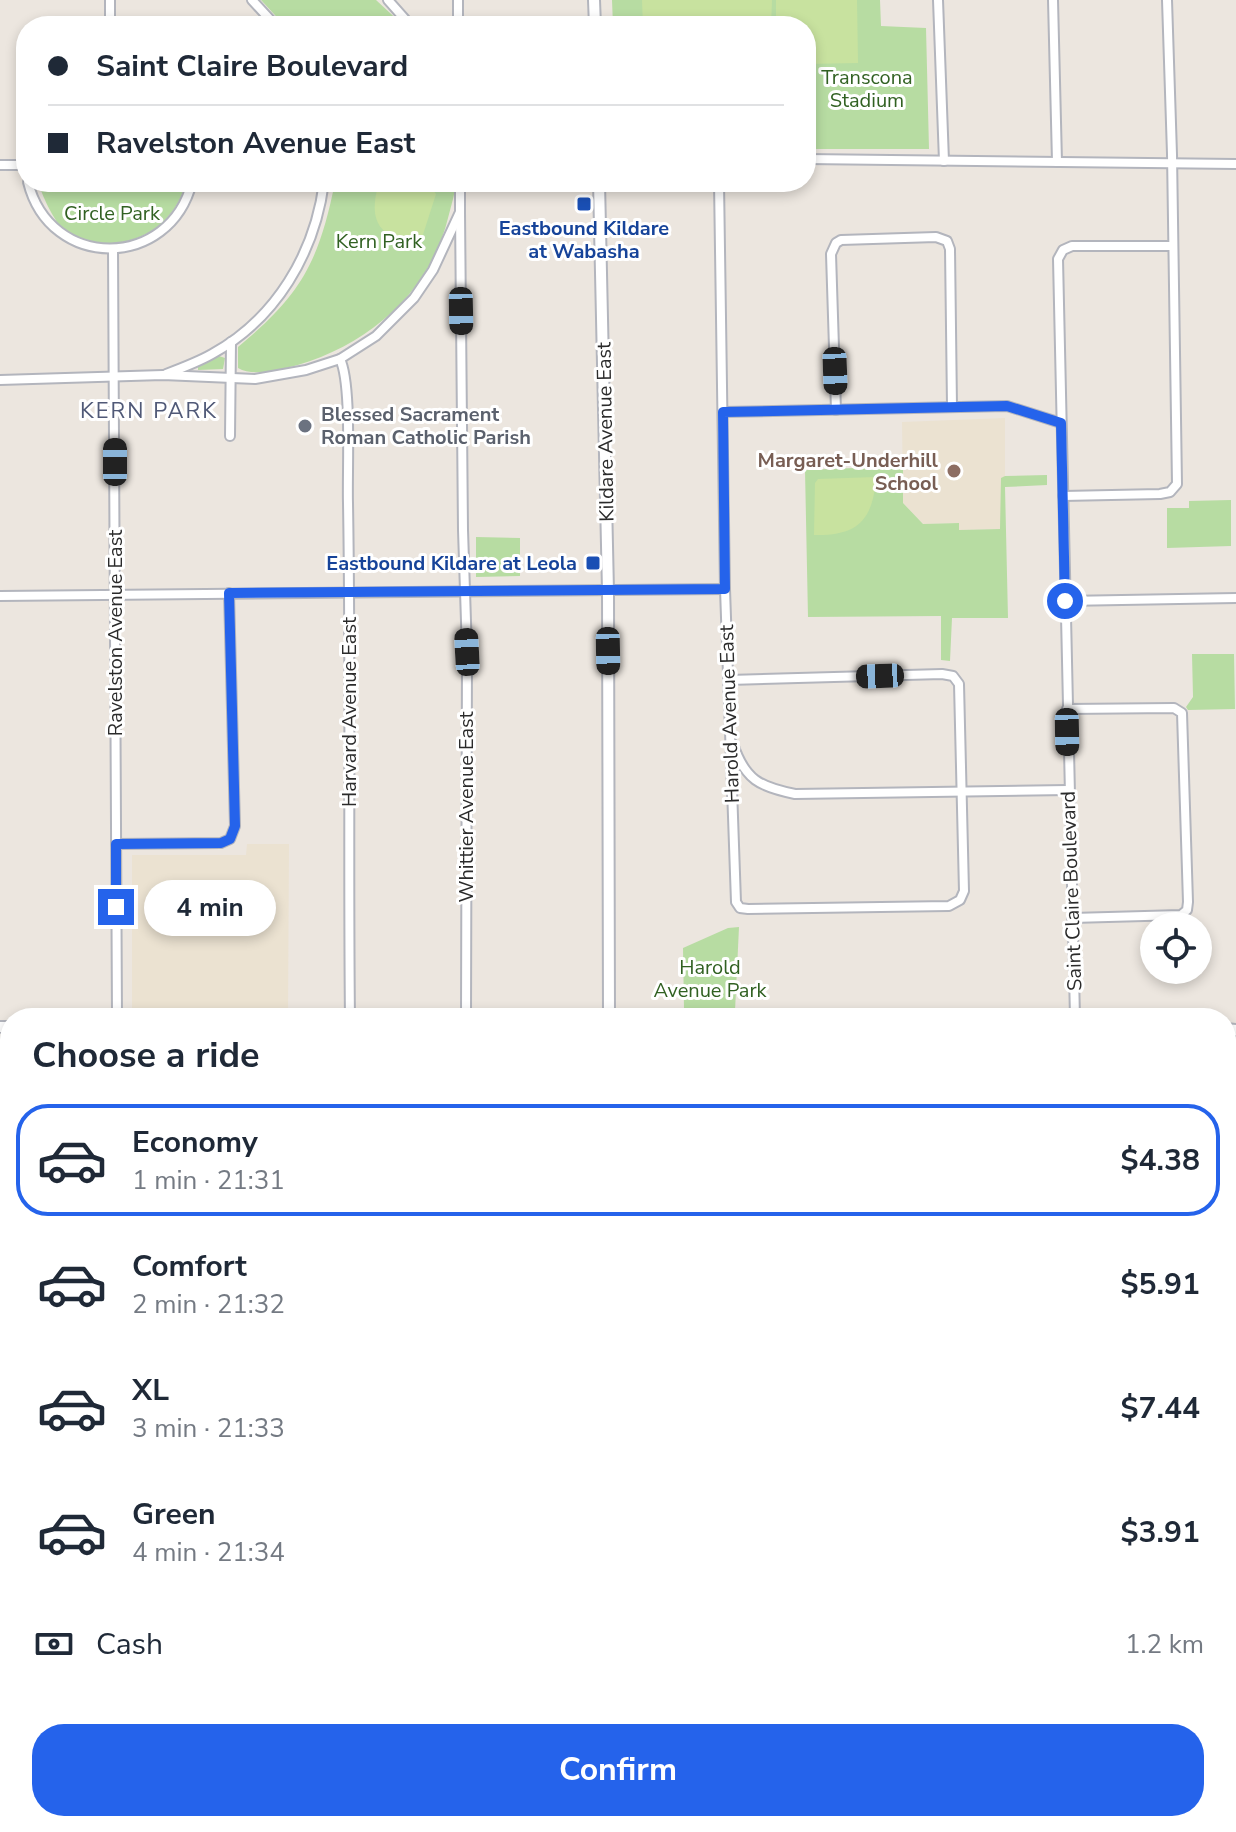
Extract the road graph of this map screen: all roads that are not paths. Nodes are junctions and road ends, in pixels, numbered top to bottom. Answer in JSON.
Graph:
{"nodes":[{"id":1,"x":252,"y":0,"type":"edge"},
{"id":2,"x":388,"y":0,"type":"edge"},
{"id":3,"x":938,"y":0,"type":"edge"},
{"id":4,"x":1053,"y":0,"type":"edge"},
{"id":5,"x":1167,"y":0,"type":"edge"},
{"id":6,"x":267,"y":16,"type":"edge"},
{"id":7,"x":402,"y":16,"type":"edge"},
{"id":8,"x":816,"y":159,"type":"edge"},
{"id":9,"x":944,"y":161,"type":"junction"},
{"id":10,"x":1057,"y":162,"type":"junction"},
{"id":11,"x":1172,"y":164,"type":"junction"},
{"id":12,"x":1236,"y":164,"type":"edge"},
{"id":13,"x":32,"y":192,"type":"edge"},
{"id":14,"x":188,"y":192,"type":"edge"},
{"id":15,"x":322,"y":192,"type":"edge"},
{"id":16,"x":460,"y":192,"type":"edge"},
{"id":17,"x":599,"y":192,"type":"edge"},
{"id":18,"x":719,"y":192,"type":"edge"},
{"id":19,"x":460,"y":212,"type":"junction"},
{"id":20,"x":1172,"y":246,"type":"junction"},
{"id":21,"x":113,"y":249,"type":"junction"},
{"id":22,"x":231,"y":342,"type":"junction"},
{"id":23,"x":340,"y":359,"type":"junction"},
{"id":24,"x":163,"y":375,"type":"junction"},
{"id":25,"x":114,"y":377,"type":"junction"},
{"id":26,"x":230,"y":378,"type":"junction"},
{"id":27,"x":0,"y":380,"type":"edge"},
{"id":28,"x":952,"y":406,"type":"junction"},
{"id":29,"x":836,"y":410,"type":"junction"},
{"id":30,"x":723,"y":412,"type":"junction"},
{"id":31,"x":1061,"y":423,"type":"junction"},
{"id":32,"x":230,"y":436,"type":"dead end"},
{"id":33,"x":1063,"y":496,"type":"junction"},
{"id":34,"x":725,"y":589,"type":"junction"},
{"id":35,"x":464,"y":591,"type":"junction"},
{"id":36,"x":608,"y":591,"type":"junction"},
{"id":37,"x":229,"y":593,"type":"junction"},
{"id":38,"x":349,"y":594,"type":"junction"},
{"id":39,"x":0,"y":596,"type":"edge"},
{"id":40,"x":114,"y":596,"type":"junction"},
{"id":41,"x":1236,"y":598,"type":"edge"},
{"id":42,"x":1065,"y":601,"type":"junction"},
{"id":43,"x":729,"y":680,"type":"junction"},
{"id":44,"x":1067,"y":709,"type":"junction"},
{"id":45,"x":730,"y":734,"type":"junction"},
{"id":46,"x":1068,"y":790,"type":"junction"},
{"id":47,"x":961,"y":792,"type":"junction"},
{"id":48,"x":116,"y":844,"type":"junction"},
{"id":49,"x":1072,"y":918,"type":"junction"},
{"id":50,"x":117,"y":1008,"type":"edge"},
{"id":51,"x":350,"y":1008,"type":"edge"},
{"id":52,"x":466,"y":1008,"type":"edge"},
{"id":53,"x":609,"y":1008,"type":"edge"},
{"id":54,"x":1075,"y":1008,"type":"edge"}],
"edges":[{"from":1,"to":6,"type":"street"},
{"from":2,"to":7,"type":"street"},
{"from":3,"to":9,"type":"street"},
{"from":4,"to":10,"type":"street"},
{"from":5,"to":11,"type":"street"},
{"from":8,"to":9,"type":"street"},
{"from":9,"to":10,"type":"street"},
{"from":10,"to":11,"type":"street"},
{"from":11,"to":12,"type":"street"},
{"from":11,"to":20,"type":"street"},
{"from":13,"to":21,"type":"street"},
{"from":14,"to":21,"type":"street"},
{"from":15,"to":22,"type":"street"},
{"from":16,"to":19,"type":"street","name":"Whittier Avenue East"},
{"from":17,"to":36,"type":"street","name":"Kildare Avenue East"},
{"from":18,"to":30,"type":"street","name":"Harold Avenue East"},
{"from":19,"to":23,"type":"street"},
{"from":19,"to":35,"type":"street","name":"Whittier Avenue East"},
{"from":20,"to":31,"type":"street","name":"Saint Claire Boulevard"},
{"from":20,"to":33,"type":"street"},
{"from":21,"to":25,"type":"street","name":"Ravelston Avenue East"},
{"from":22,"to":24,"type":"street"},
{"from":22,"to":26,"type":"street"},
{"from":23,"to":26,"type":"street"},
{"from":23,"to":38,"type":"street","name":"Harvard Avenue East"},
{"from":24,"to":25,"type":"street"},
{"from":24,"to":26,"type":"street"},
{"from":25,"to":27,"type":"street"},
{"from":25,"to":40,"type":"street","name":"Ravelston Avenue East"},
{"from":26,"to":32,"type":"street"},
{"from":28,"to":29,"type":"street"},
{"from":28,"to":29,"type":"street"},
{"from":28,"to":31,"type":"street"},
{"from":29,"to":30,"type":"street"},
{"from":30,"to":34,"type":"street","name":"Harold Avenue East"},
{"from":31,"to":33,"type":"street","name":"Saint Claire Boulevard"},
{"from":33,"to":42,"type":"street","name":"Saint Claire Boulevard"},
{"from":34,"to":36,"type":"street"},
{"from":34,"to":43,"type":"street","name":"Harold Avenue East"},
{"from":35,"to":36,"type":"street"},
{"from":35,"to":38,"type":"street"},
{"from":35,"to":52,"type":"street","name":"Whittier Avenue East"},
{"from":36,"to":53,"type":"street","name":"Kildare Avenue East"},
{"from":37,"to":38,"type":"street"},
{"from":37,"to":40,"type":"street"},
{"from":37,"to":48,"type":"street"},
{"from":38,"to":51,"type":"street","name":"Harvard Avenue East"},
{"from":39,"to":40,"type":"street"},
{"from":40,"to":48,"type":"street","name":"Ravelston Avenue East"},
{"from":41,"to":42,"type":"street"},
{"from":42,"to":44,"type":"street","name":"Saint Claire Boulevard"},
{"from":43,"to":45,"type":"street","name":"Harold Avenue East"},
{"from":43,"to":47,"type":"street"},
{"from":44,"to":46,"type":"street","name":"Saint Claire Boulevard"},
{"from":44,"to":49,"type":"street"},
{"from":45,"to":47,"type":"street"},
{"from":45,"to":47,"type":"street","name":"Harold Avenue East"},
{"from":46,"to":47,"type":"street"},
{"from":46,"to":49,"type":"street","name":"Saint Claire Boulevard"},
{"from":48,"to":50,"type":"street","name":"Ravelston Avenue East"},
{"from":49,"to":54,"type":"street","name":"Saint Claire Boulevard"}]}
